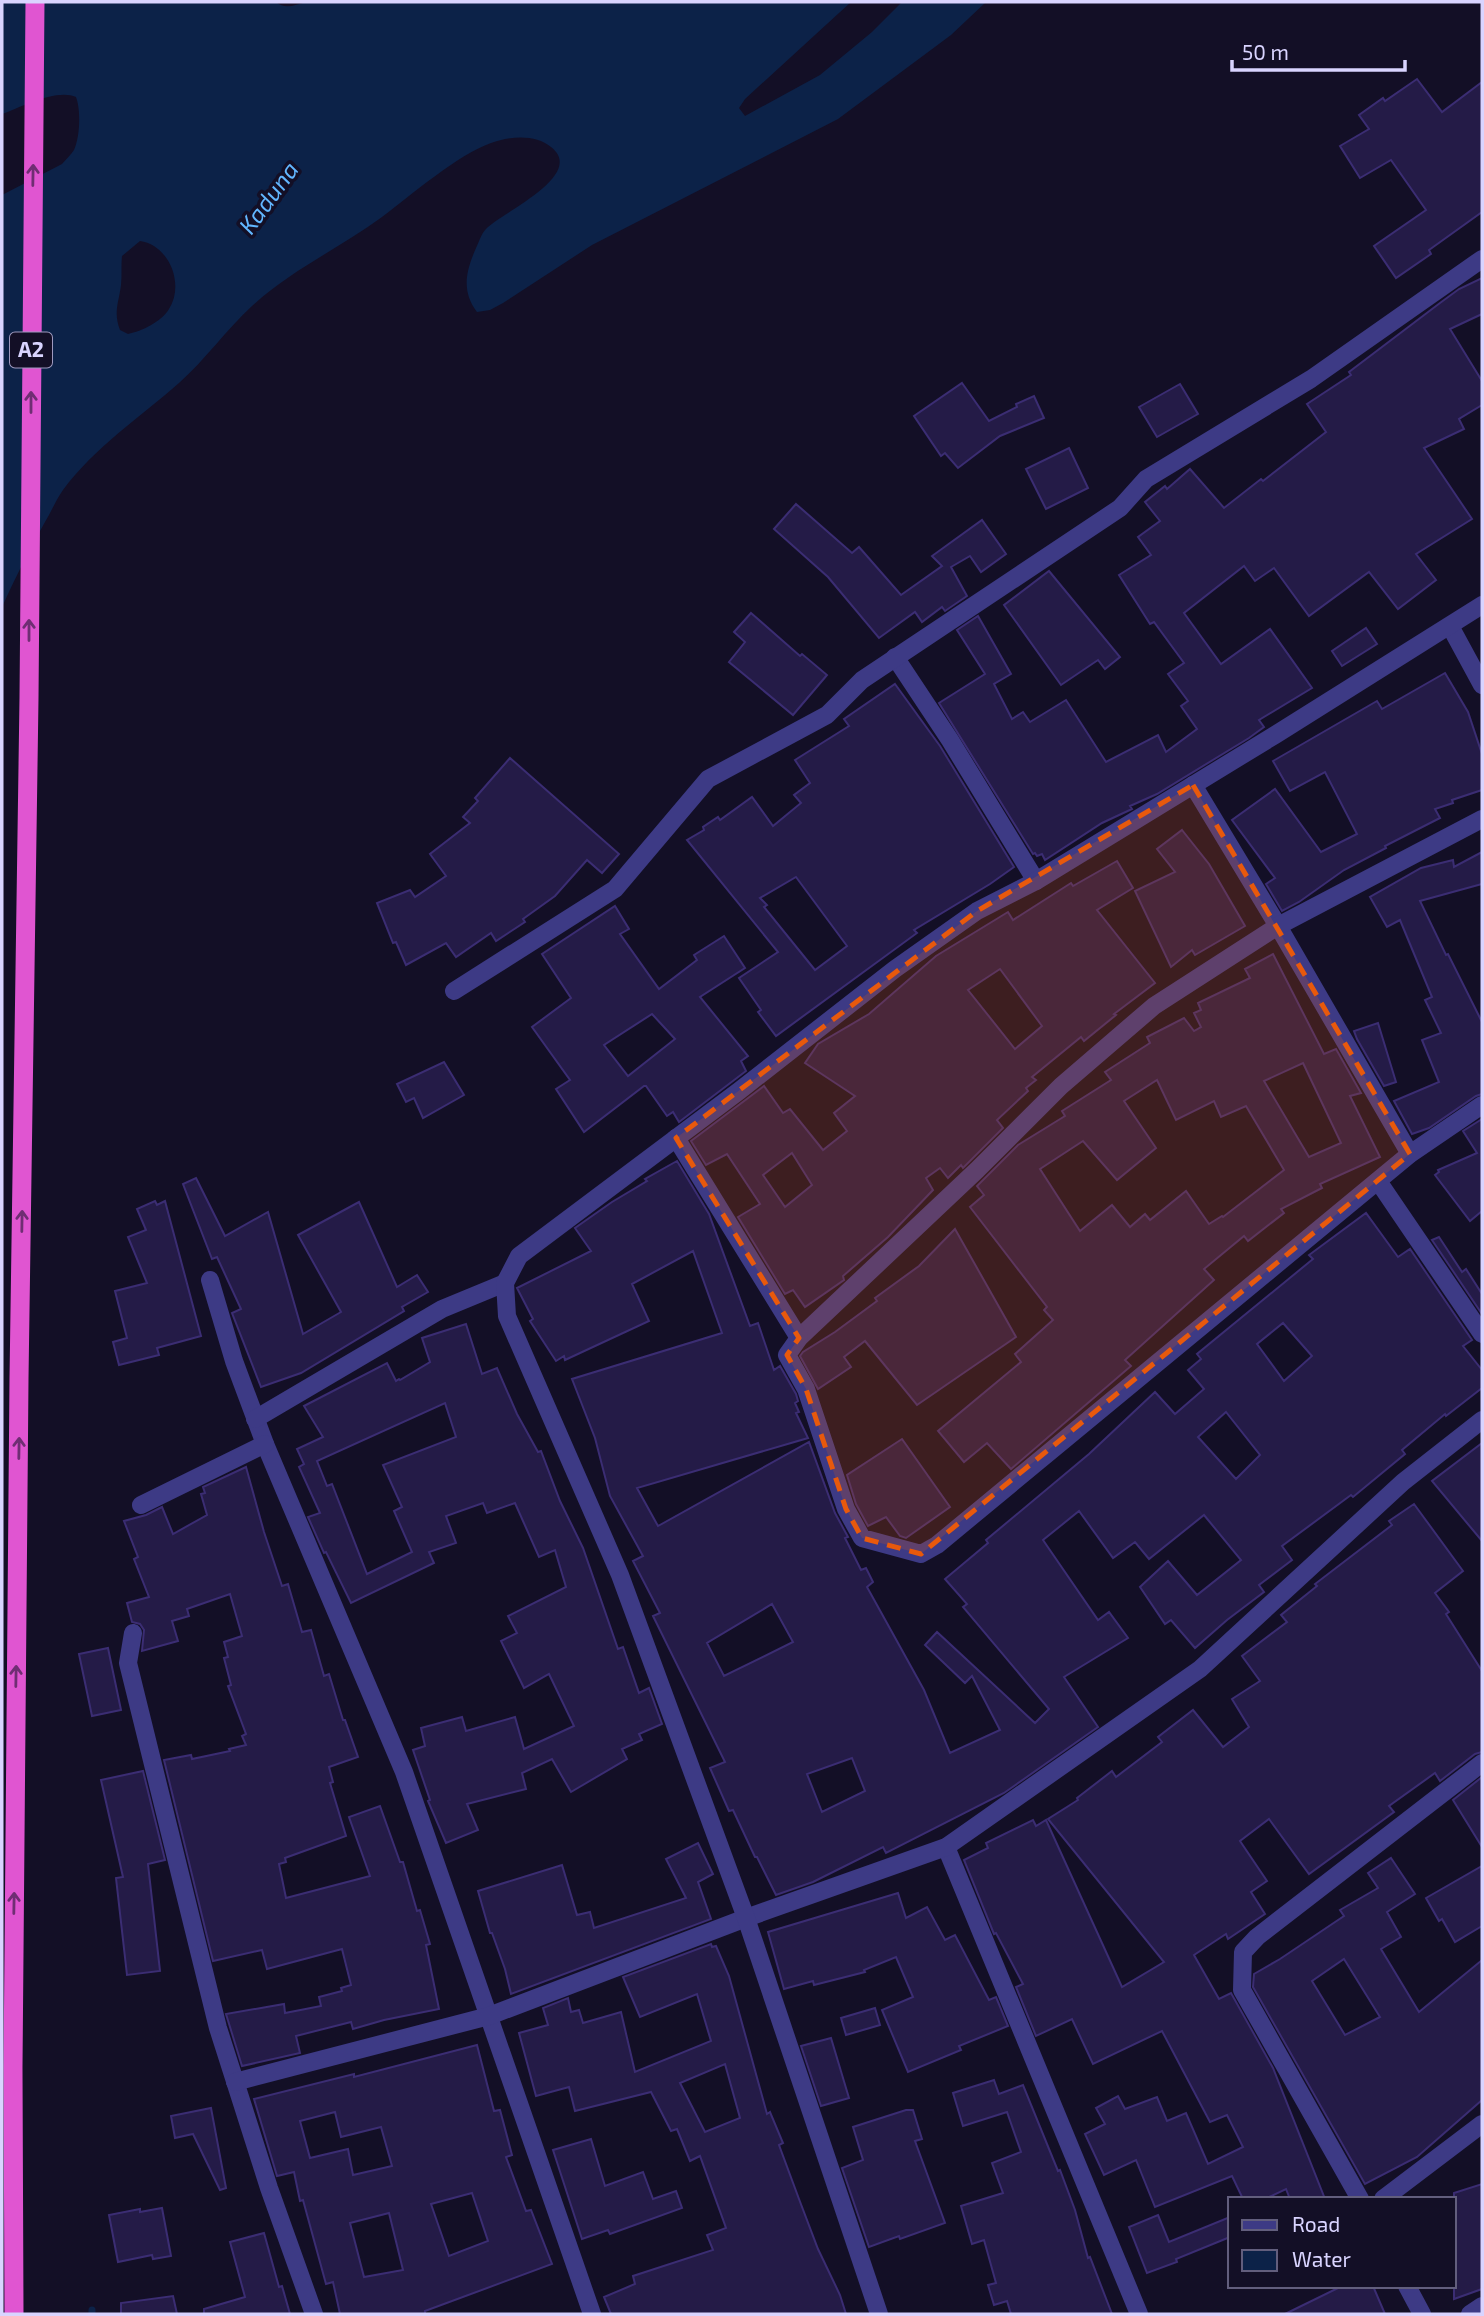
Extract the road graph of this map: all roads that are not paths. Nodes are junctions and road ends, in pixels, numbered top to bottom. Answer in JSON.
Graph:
{"nodes":[{"id":1,"x":35,"y":2,"type":"edge"},
{"id":2,"x":1482,"y":259,"type":"edge"},
{"id":3,"x":1482,"y":605,"type":"edge"},
{"id":4,"x":1451,"y":626,"type":"junction"},
{"id":5,"x":895,"y":657,"type":"junction"},
{"id":6,"x":1482,"y":685,"type":"edge"},
{"id":7,"x":1193,"y":785,"type":"junction"},
{"id":8,"x":1482,"y":819,"type":"edge"},
{"id":9,"x":1036,"y":881,"type":"junction"},
{"id":10,"x":1278,"y":926,"type":"junction"},
{"id":11,"x":454,"y":991,"type":"dead end"},
{"id":12,"x":1482,"y":1105,"type":"edge"},
{"id":13,"x":676,"y":1138,"type":"junction"},
{"id":14,"x":1410,"y":1154,"type":"junction"},
{"id":15,"x":1378,"y":1181,"type":"junction"},
{"id":16,"x":210,"y":1280,"type":"dead end"},
{"id":17,"x":505,"y":1283,"type":"junction"},
{"id":18,"x":1482,"y":1335,"type":"edge"},
{"id":19,"x":799,"y":1338,"type":"junction"},
{"id":20,"x":255,"y":1419,"type":"junction"},
{"id":21,"x":1482,"y":1420,"type":"edge"},
{"id":22,"x":265,"y":1444,"type":"junction"},
{"id":23,"x":141,"y":1504,"type":"dead end"},
{"id":24,"x":133,"y":1633,"type":"dead end"},
{"id":25,"x":1482,"y":1763,"type":"edge"},
{"id":26,"x":946,"y":1847,"type":"junction"},
{"id":27,"x":746,"y":1918,"type":"junction"},
{"id":28,"x":489,"y":2016,"type":"junction"},
{"id":29,"x":235,"y":2082,"type":"junction"},
{"id":30,"x":1482,"y":2124,"type":"edge"},
{"id":31,"x":1359,"y":2197,"type":"edge"},
{"id":32,"x":1386,"y":2197,"type":"edge"},
{"id":33,"x":1408,"y":2288,"type":"edge"},
{"id":34,"x":1482,"y":2306,"type":"edge"},
{"id":35,"x":13,"y":2314,"type":"edge"},
{"id":36,"x":314,"y":2314,"type":"edge"},
{"id":37,"x":592,"y":2314,"type":"edge"},
{"id":38,"x":879,"y":2314,"type":"edge"},
{"id":39,"x":1139,"y":2314,"type":"edge"},
{"id":40,"x":1422,"y":2314,"type":"edge"},
{"id":41,"x":1470,"y":2314,"type":"edge"}],
"edges":[{"from":35,"to":1,"type":"highway","number":"A2","one_way":true},
{"from":2,"to":5,"type":"street"},
{"from":3,"to":4,"type":"street"},
{"from":4,"to":6,"type":"street"},
{"from":4,"to":7,"type":"street"},
{"from":5,"to":9,"type":"street"},
{"from":5,"to":11,"type":"street"},
{"from":7,"to":9,"type":"street"},
{"from":7,"to":10,"type":"street"},
{"from":8,"to":10,"type":"street"},
{"from":9,"to":13,"type":"street"},
{"from":10,"to":14,"type":"street"},
{"from":10,"to":19,"type":"street"},
{"from":12,"to":14,"type":"street"},
{"from":13,"to":17,"type":"street"},
{"from":13,"to":19,"type":"street"},
{"from":14,"to":15,"type":"street"},
{"from":15,"to":18,"type":"street"},
{"from":15,"to":19,"type":"street"},
{"from":16,"to":20,"type":"street"},
{"from":17,"to":20,"type":"street"},
{"from":17,"to":27,"type":"street"},
{"from":20,"to":22,"type":"street"},
{"from":21,"to":26,"type":"street"},
{"from":22,"to":23,"type":"street"},
{"from":22,"to":28,"type":"street"},
{"from":24,"to":29,"type":"street"},
{"from":25,"to":31,"type":"street"},
{"from":26,"to":27,"type":"street"},
{"from":26,"to":39,"type":"street"},
{"from":27,"to":28,"type":"street"},
{"from":27,"to":38,"type":"street"},
{"from":28,"to":29,"type":"street"},
{"from":28,"to":37,"type":"street"},
{"from":29,"to":36,"type":"street"},
{"from":30,"to":32,"type":"street"},
{"from":33,"to":40,"type":"street"},
{"from":34,"to":41,"type":"street"}]}
